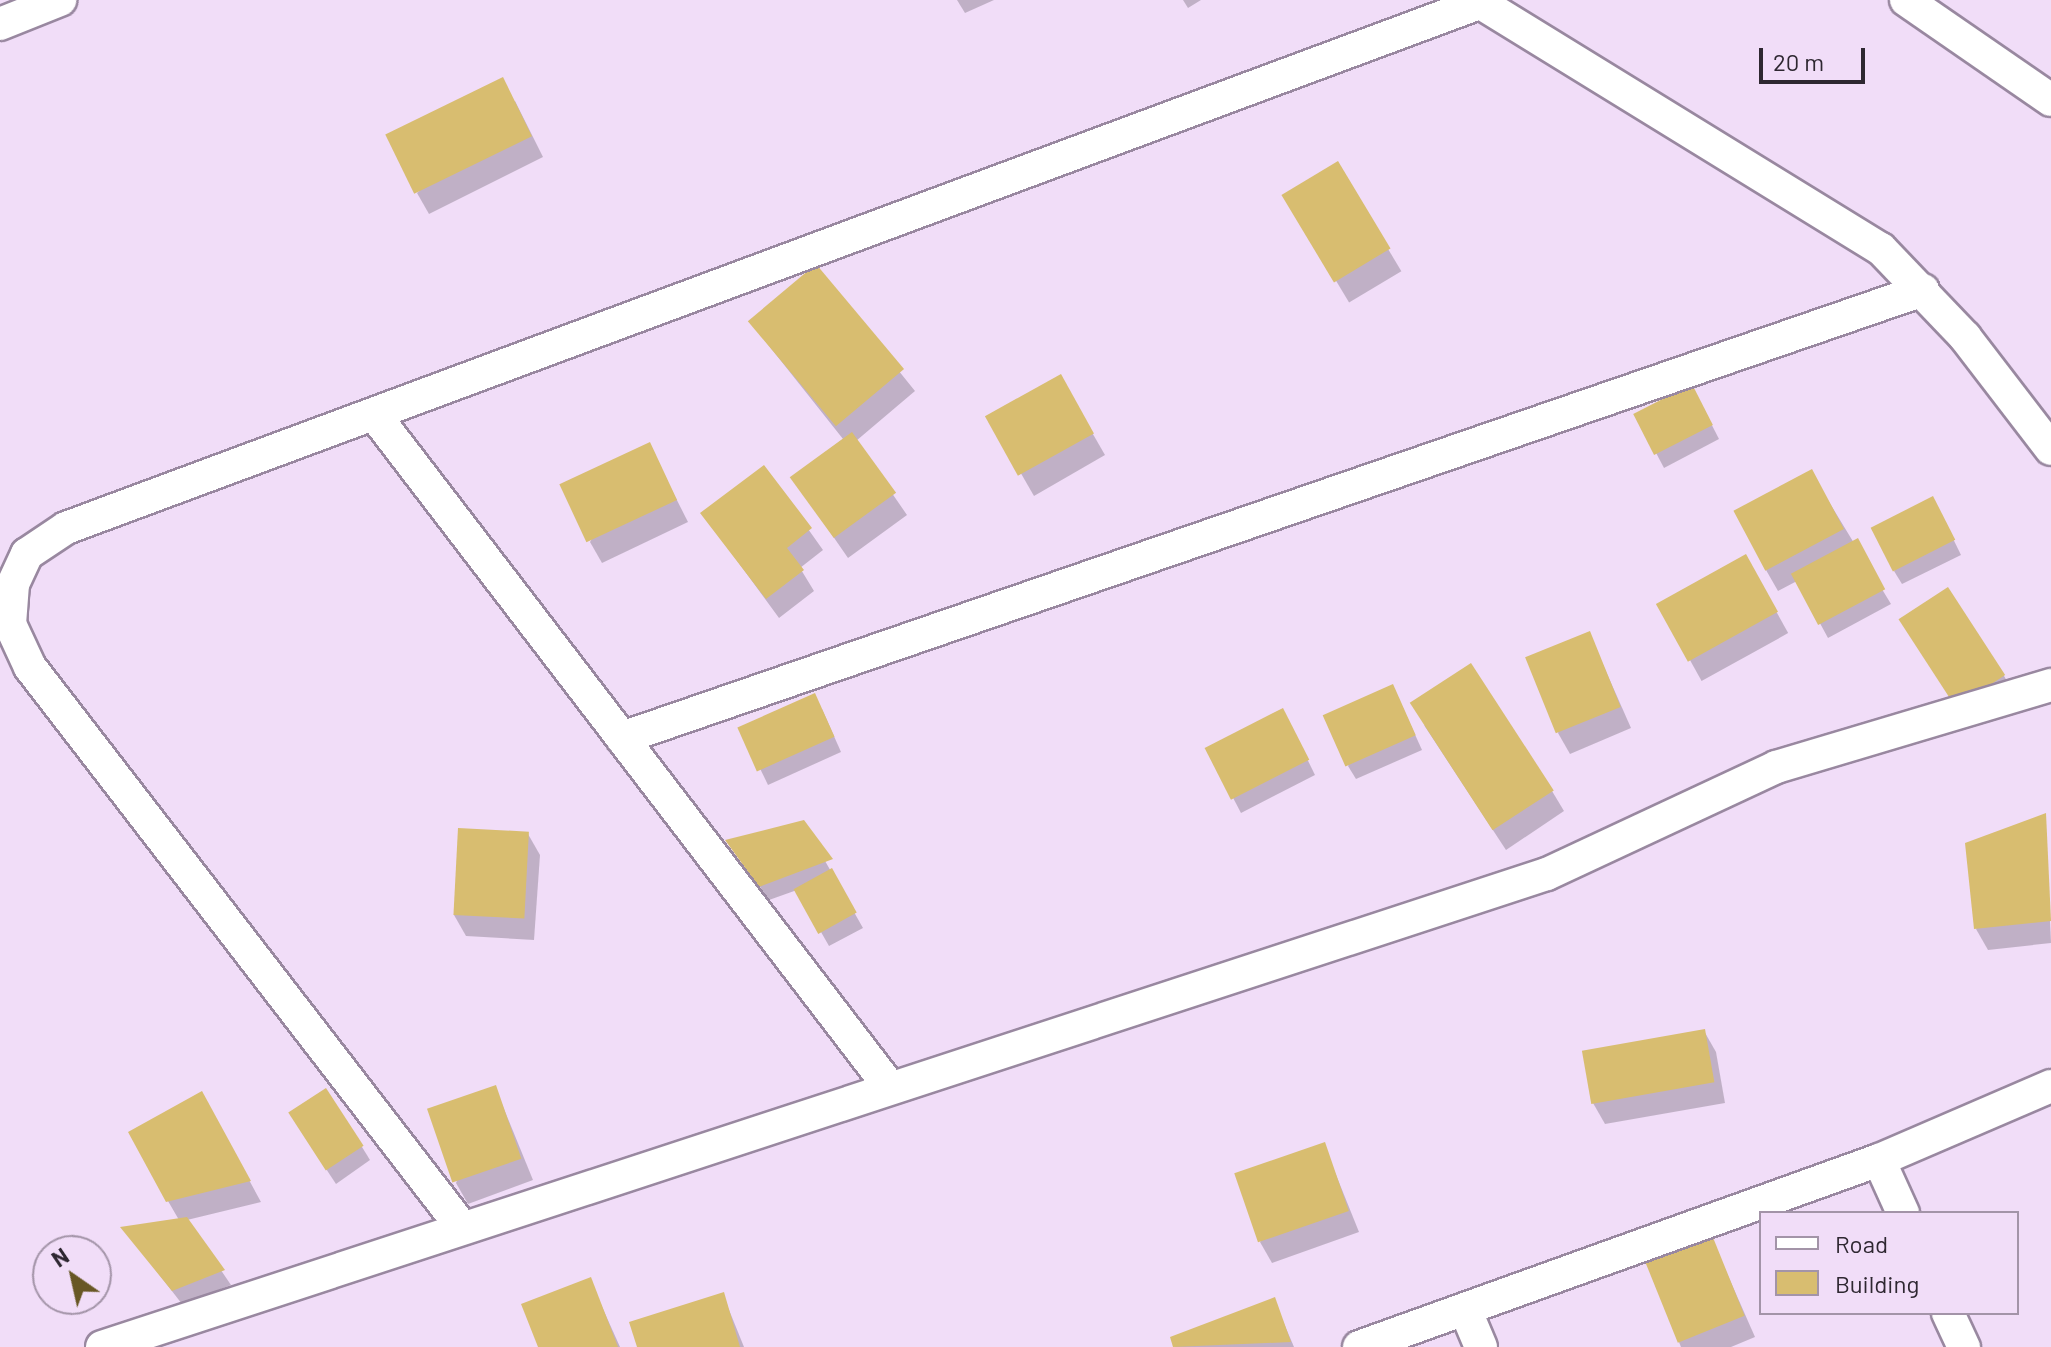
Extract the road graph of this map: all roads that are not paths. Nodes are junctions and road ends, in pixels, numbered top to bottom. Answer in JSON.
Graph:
{"nodes":[{"id":1,"x":60,"y":0,"type":"edge"},
{"id":2,"x":1906,"y":0,"type":"edge"},
{"id":3,"x":1478,"y":2,"type":"edge"},
{"id":4,"x":0,"y":24,"type":"edge"},
{"id":5,"x":2051,"y":100,"type":"edge"},
{"id":6,"x":1923,"y":290,"type":"junction"},
{"id":7,"x":377,"y":418,"type":"junction"},
{"id":8,"x":2051,"y":449,"type":"edge"},
{"id":9,"x":2051,"y":685,"type":"edge"},
{"id":10,"x":622,"y":738,"type":"junction"},
{"id":11,"x":888,"y":1085,"type":"junction"},
{"id":12,"x":2051,"y":1086,"type":"edge"},
{"id":13,"x":1879,"y":1160,"type":"junction"},
{"id":14,"x":1902,"y":1211,"type":"edge"},
{"id":15,"x":461,"y":1226,"type":"junction"},
{"id":16,"x":1465,"y":1309,"type":"junction"},
{"id":17,"x":1949,"y":1315,"type":"edge"},
{"id":18,"x":102,"y":1347,"type":"edge"},
{"id":19,"x":1359,"y":1347,"type":"edge"},
{"id":20,"x":1481,"y":1347,"type":"edge"},
{"id":21,"x":1964,"y":1347,"type":"edge"}],
"edges":[{"from":1,"to":4,"type":"street"},
{"from":2,"to":5,"type":"street"},
{"from":3,"to":6,"type":"street"},
{"from":3,"to":7,"type":"street"},
{"from":6,"to":8,"type":"street"},
{"from":6,"to":10,"type":"street"},
{"from":7,"to":10,"type":"street"},
{"from":7,"to":15,"type":"street"},
{"from":9,"to":11,"type":"street"},
{"from":10,"to":11,"type":"street"},
{"from":11,"to":15,"type":"street"},
{"from":12,"to":13,"type":"street"},
{"from":13,"to":14,"type":"street"},
{"from":13,"to":16,"type":"street"},
{"from":15,"to":18,"type":"street"},
{"from":16,"to":19,"type":"street"},
{"from":16,"to":20,"type":"street"},
{"from":17,"to":21,"type":"street"}]}
